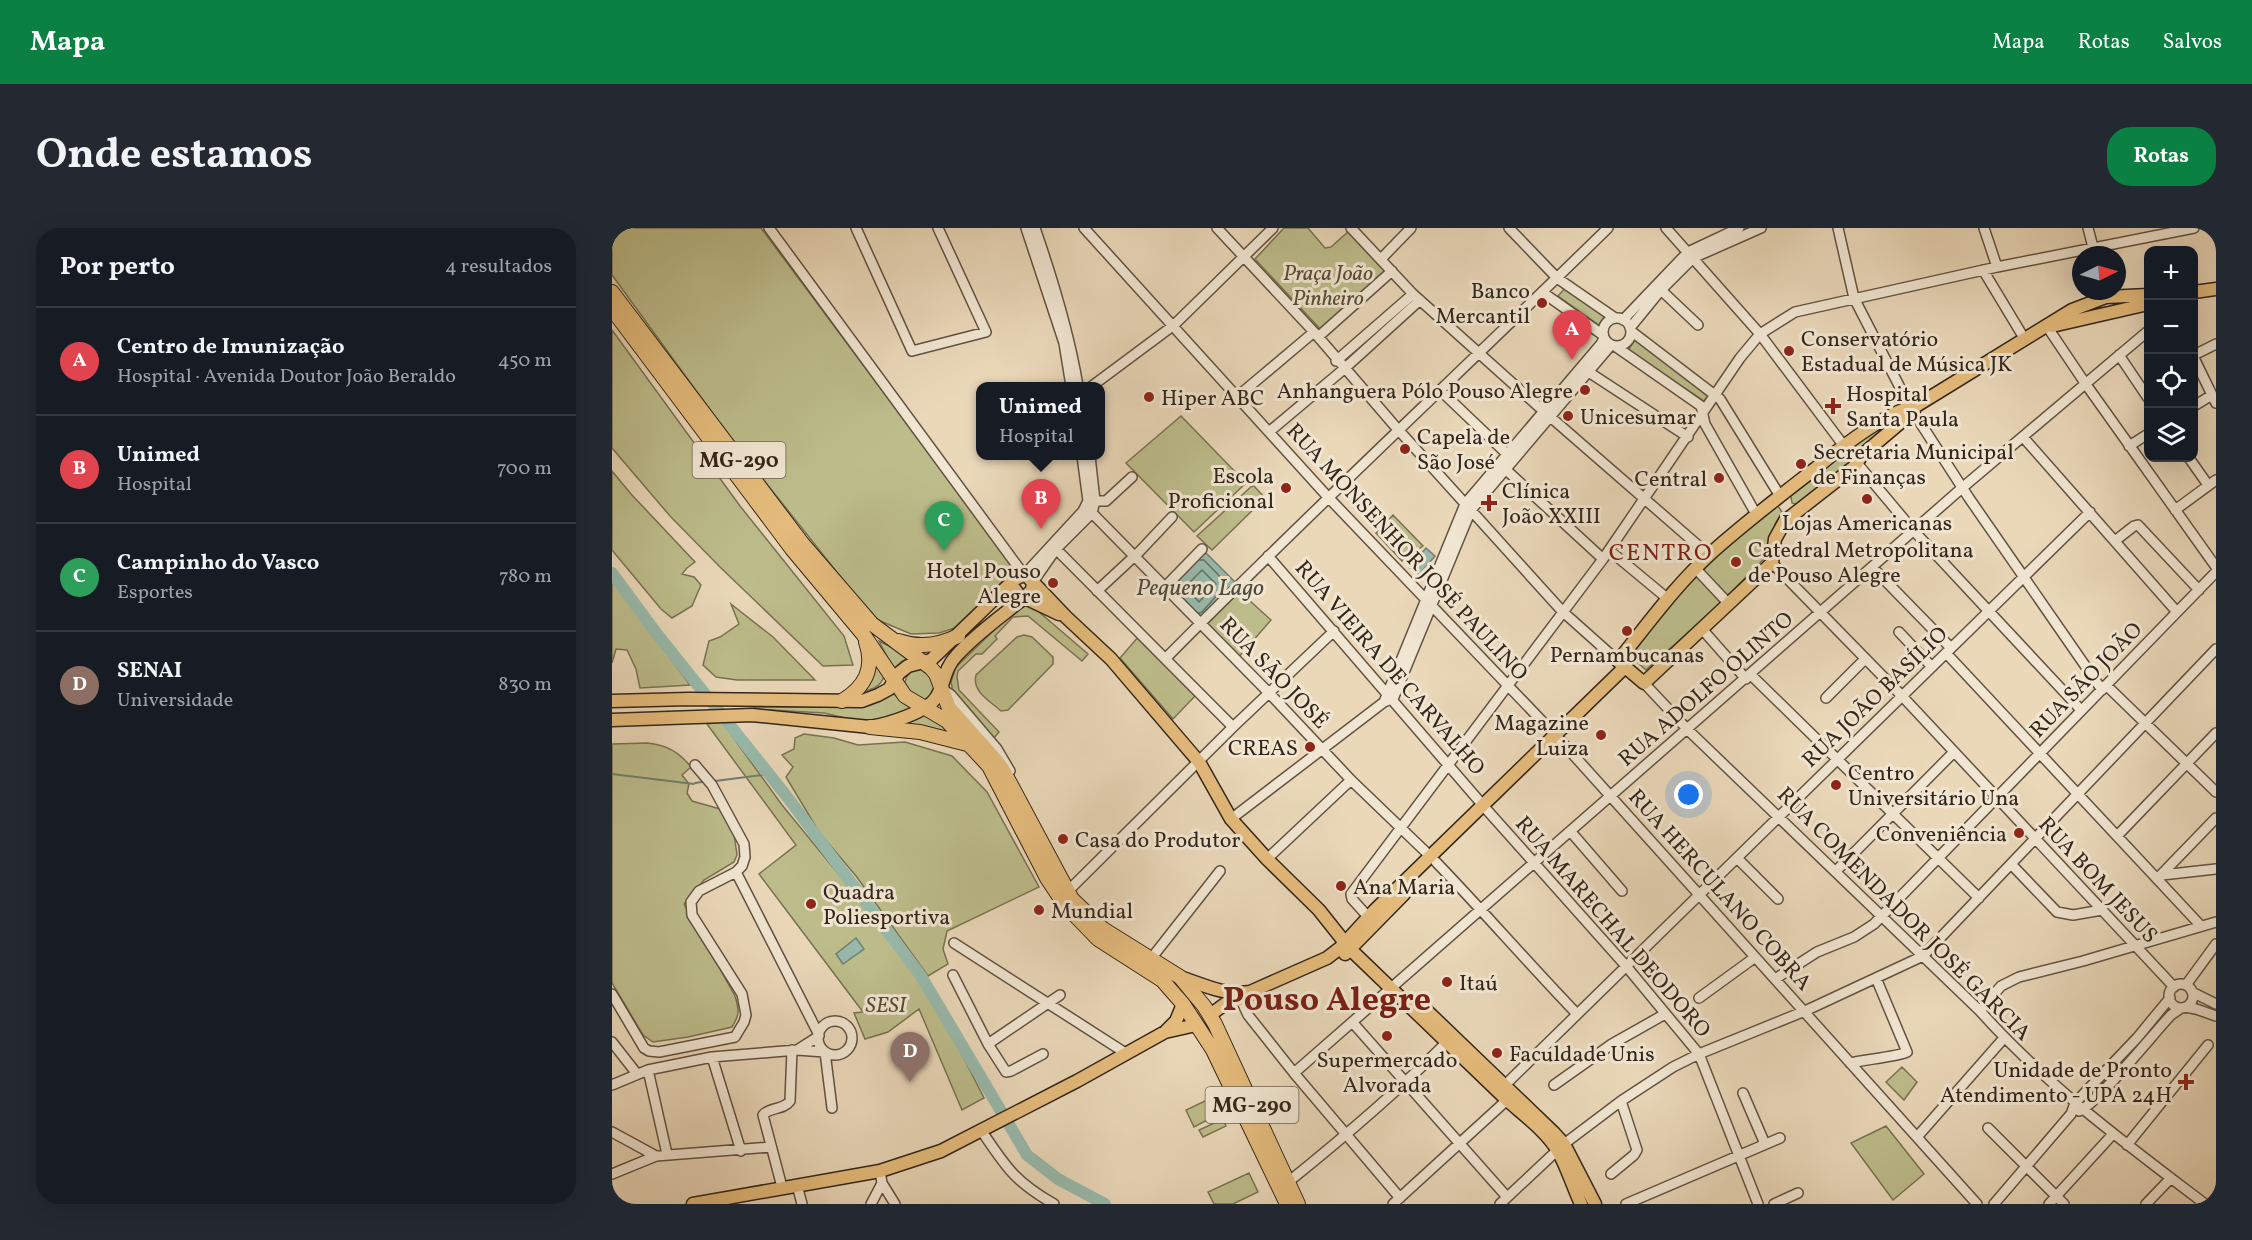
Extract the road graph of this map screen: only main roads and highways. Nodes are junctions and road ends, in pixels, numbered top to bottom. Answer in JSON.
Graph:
{"nodes":[{"id":1,"x":2216,"y":289,"type":"edge"},
{"id":2,"x":612,"y":292,"type":"edge"},
{"id":3,"x":2198,"y":292,"type":"edge"},
{"id":4,"x":2126,"y":294,"type":"edge"},
{"id":5,"x":2144,"y":295,"type":"edge"},
{"id":6,"x":2093,"y":300,"type":"edge"},
{"id":7,"x":2144,"y":305,"type":"edge"},
{"id":8,"x":612,"y":309,"type":"edge"},
{"id":9,"x":2045,"y":327,"type":"junction"},
{"id":10,"x":1887,"y":426,"type":"junction"},
{"id":11,"x":1783,"y":494,"type":"junction"},
{"id":12,"x":1799,"y":509,"type":"junction"},
{"id":13,"x":1785,"y":521,"type":"junction"},
{"id":14,"x":1028,"y":578,"type":"junction"},
{"id":15,"x":1011,"y":584,"type":"junction"},
{"id":16,"x":1025,"y":597,"type":"junction"},
{"id":17,"x":1065,"y":617,"type":"junction"},
{"id":18,"x":867,"y":629,"type":"junction"},
{"id":19,"x":958,"y":636,"type":"junction"},
{"id":20,"x":890,"y":638,"type":"junction"},
{"id":21,"x":923,"y":663,"type":"junction"},
{"id":22,"x":1624,"y":667,"type":"junction"},
{"id":23,"x":894,"y":681,"type":"junction"},
{"id":24,"x":940,"y":688,"type":"junction"},
{"id":25,"x":612,"y":701,"type":"edge"},
{"id":26,"x":842,"y":701,"type":"junction"},
{"id":27,"x":928,"y":704,"type":"junction"},
{"id":28,"x":612,"y":720,"type":"edge"},
{"id":29,"x":870,"y":727,"type":"junction"},
{"id":30,"x":971,"y":745,"type":"junction"},
{"id":31,"x":1103,"y":936,"type":"junction"},
{"id":32,"x":1350,"y":943,"type":"junction"},
{"id":33,"x":1180,"y":977,"type":"junction"},
{"id":34,"x":1395,"y":985,"type":"junction"},
{"id":35,"x":1241,"y":996,"type":"junction"},
{"id":36,"x":1183,"y":1004,"type":"junction"},
{"id":37,"x":1208,"y":1011,"type":"junction"},
{"id":38,"x":1194,"y":1020,"type":"junction"},
{"id":39,"x":1165,"y":1032,"type":"junction"},
{"id":40,"x":1255,"y":1125,"type":"junction"},
{"id":41,"x":1561,"y":1147,"type":"junction"},
{"id":42,"x":1580,"y":1199,"type":"edge"},
{"id":43,"x":693,"y":1204,"type":"edge"},
{"id":44,"x":1287,"y":1204,"type":"edge"},
{"id":45,"x":1298,"y":1204,"type":"edge"},
{"id":46,"x":1595,"y":1204,"type":"edge"}],
"edges":[{"from":1,"to":3,"type":"main road"},
{"from":2,"to":18,"type":"highway","number":"MG-290"},
{"from":4,"to":5,"type":"main road"},
{"from":6,"to":9,"type":"main road"},
{"from":7,"to":9,"type":"main road"},
{"from":8,"to":18,"type":"highway","number":"MG-290"},
{"from":9,"to":10,"type":"main road"},
{"from":10,"to":11,"type":"main road"},
{"from":10,"to":12,"type":"main road"},
{"from":11,"to":12,"type":"main road"},
{"from":11,"to":13,"type":"main road"},
{"from":11,"to":22,"type":"main road"},
{"from":12,"to":13,"type":"main road"},
{"from":13,"to":22,"type":"main road"},
{"from":14,"to":15,"type":"main road"},
{"from":14,"to":16,"type":"main road"},
{"from":14,"to":17,"type":"main road"},
{"from":15,"to":16,"type":"main road"},
{"from":15,"to":19,"type":"main road"},
{"from":16,"to":17,"type":"main road"},
{"from":16,"to":24,"type":"main road"},
{"from":17,"to":32,"type":"main road"},
{"from":18,"to":20,"type":"highway","number":"MG-290"},
{"from":18,"to":23,"type":"highway","number":"MG-290"},
{"from":18,"to":26,"type":"highway"},
{"from":19,"to":20,"type":"highway"},
{"from":19,"to":21,"type":"main road"},
{"from":20,"to":21,"type":"highway","number":"MG-290"},
{"from":21,"to":23,"type":"main road"},
{"from":21,"to":24,"type":"highway","number":"MG-290"},
{"from":22,"to":32,"type":"main road"},
{"from":23,"to":26,"type":"main road"},
{"from":23,"to":27,"type":"highway","number":"MG-290"},
{"from":24,"to":27,"type":"main road"},
{"from":24,"to":31,"type":"highway","number":"MG-290"},
{"from":25,"to":26,"type":"main road"},
{"from":27,"to":29,"type":"main road"},
{"from":27,"to":30,"type":"highway","number":"MG-290"},
{"from":28,"to":29,"type":"main road"},
{"from":29,"to":30,"type":"highway"},
{"from":30,"to":31,"type":"highway","number":"MG-290"},
{"from":31,"to":33,"type":"highway","number":"MG-290"},
{"from":31,"to":36,"type":"highway","number":"MG-290"},
{"from":32,"to":34,"type":"main road"},
{"from":32,"to":35,"type":"main road"},
{"from":33,"to":35,"type":"main road"},
{"from":33,"to":37,"type":"highway","number":"MG-290"},
{"from":34,"to":41,"type":"main road"},
{"from":34,"to":41,"type":"main road"},
{"from":35,"to":37,"type":"main road"},
{"from":36,"to":38,"type":"highway","number":"MG-290"},
{"from":36,"to":39,"type":"main road"},
{"from":37,"to":40,"type":"highway","number":"MG-290"},
{"from":38,"to":39,"type":"main road"},
{"from":38,"to":40,"type":"highway","number":"MG-290"},
{"from":39,"to":43,"type":"main road"},
{"from":40,"to":44,"type":"highway","number":"MG-290"},
{"from":40,"to":45,"type":"highway","number":"MG-290"},
{"from":41,"to":42,"type":"main road"},
{"from":42,"to":46,"type":"main road"}]}
